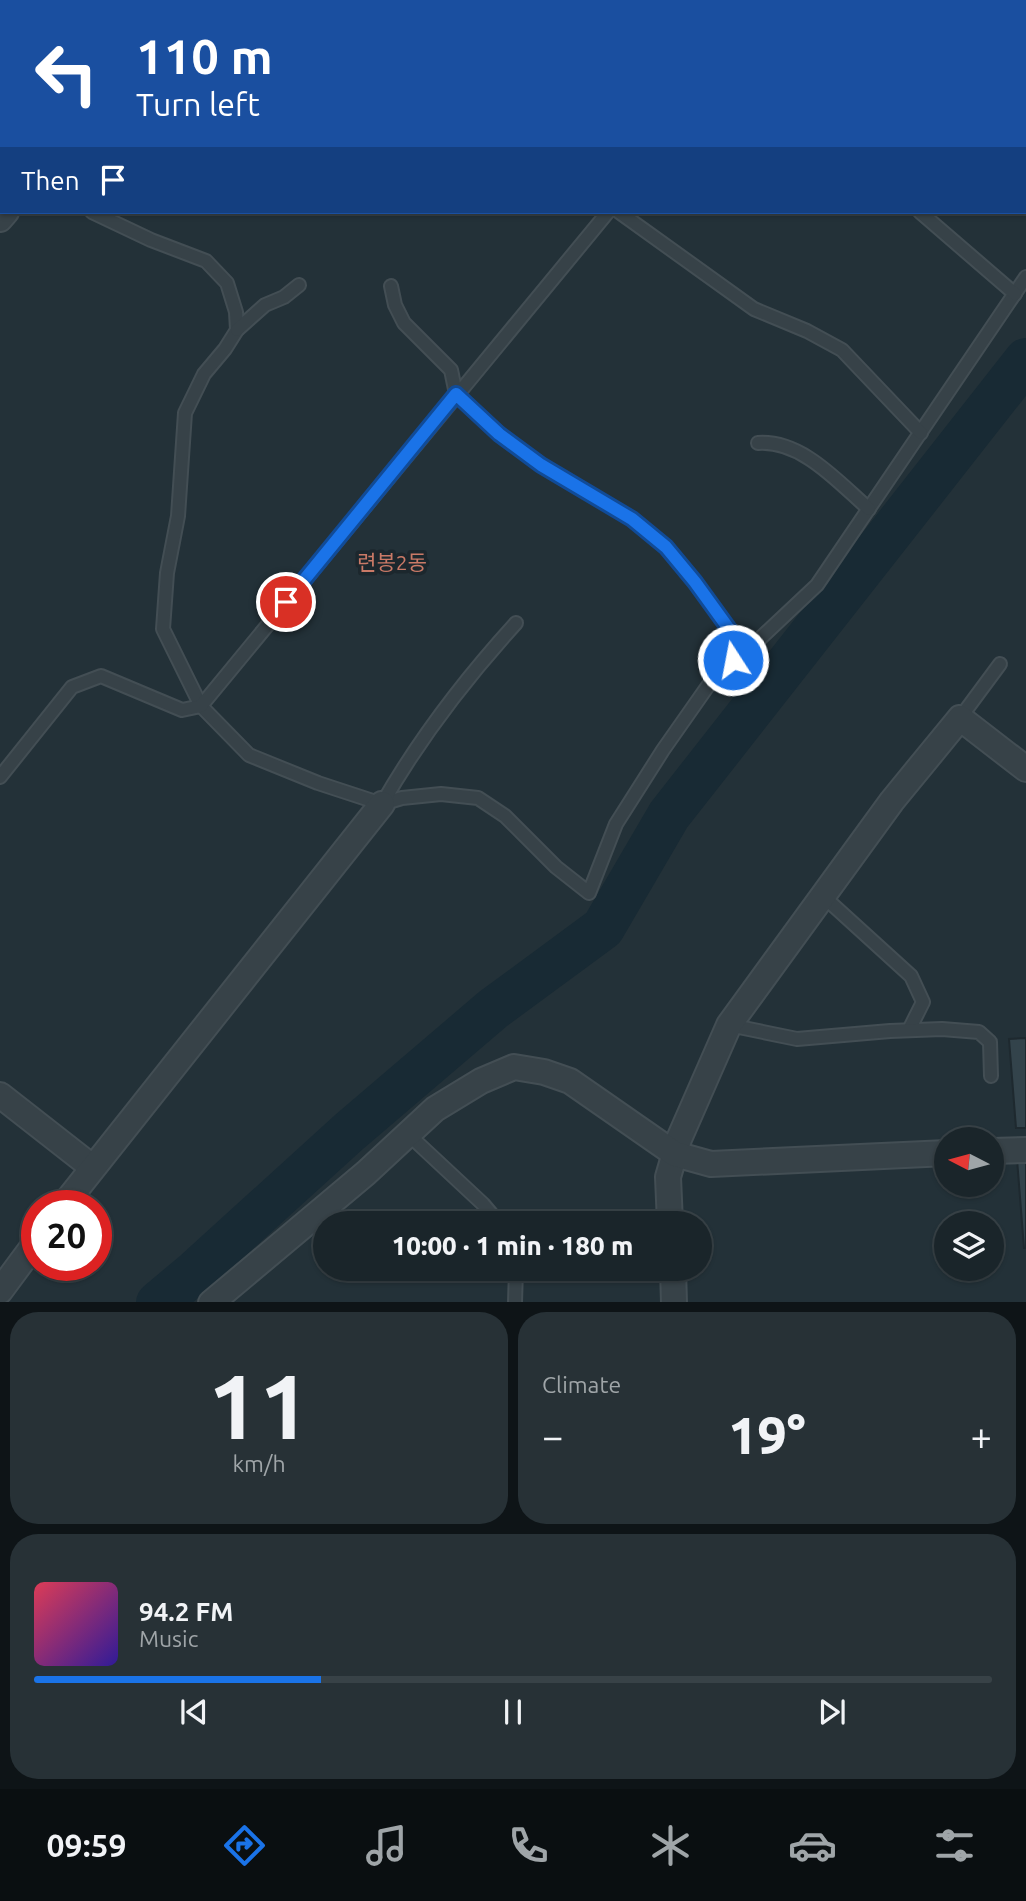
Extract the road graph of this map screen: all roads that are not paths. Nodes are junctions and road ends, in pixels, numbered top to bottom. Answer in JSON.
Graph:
{"nodes":[{"id":1,"x":96,"y":214,"type":"edge"},
{"id":2,"x":606,"y":214,"type":"edge"},
{"id":3,"x":622,"y":214,"type":"edge"},
{"id":4,"x":921,"y":214,"type":"edge"},
{"id":5,"x":1026,"y":277,"type":"edge"},
{"id":6,"x":299,"y":285,"type":"dead end"},
{"id":7,"x":391,"y":286,"type":"dead end"},
{"id":8,"x":1015,"y":294,"type":"junction"},
{"id":9,"x":237,"y":330,"type":"junction"},
{"id":10,"x":456,"y":394,"type":"junction"},
{"id":11,"x":920,"y":433,"type":"junction"},
{"id":12,"x":758,"y":443,"type":"dead end"},
{"id":13,"x":869,"y":509,"type":"junction"},
{"id":14,"x":516,"y":623,"type":"dead end"},
{"id":15,"x":733,"y":660,"type":"junction"},
{"id":16,"x":1000,"y":664,"type":"dead end"},
{"id":17,"x":201,"y":706,"type":"junction"},
{"id":18,"x":960,"y":718,"type":"junction"},
{"id":19,"x":1026,"y":769,"type":"edge"},
{"id":20,"x":0,"y":777,"type":"edge"},
{"id":21,"x":382,"y":804,"type":"junction"},
{"id":22,"x":823,"y":896,"type":"junction"},
{"id":23,"x":729,"y":1025,"type":"junction"},
{"id":24,"x":909,"y":1030,"type":"junction"},
{"id":25,"x":991,"y":1076,"type":"dead end"},
{"id":26,"x":0,"y":1095,"type":"edge"},
{"id":27,"x":408,"y":1134,"type":"junction"},
{"id":28,"x":1026,"y":1150,"type":"edge"},
{"id":29,"x":1004,"y":1151,"type":"edge"},
{"id":30,"x":675,"y":1154,"type":"junction"},
{"id":31,"x":934,"y":1154,"type":"edge"},
{"id":32,"x":92,"y":1167,"type":"junction"},
{"id":33,"x":75,"y":1190,"type":"edge"},
{"id":34,"x":489,"y":1211,"type":"edge"},
{"id":35,"x":669,"y":1211,"type":"edge"},
{"id":36,"x":21,"y":1263,"type":"edge"},
{"id":37,"x":516,"y":1281,"type":"edge"},
{"id":38,"x":673,"y":1281,"type":"edge"},
{"id":39,"x":0,"y":1291,"type":"edge"},
{"id":40,"x":212,"y":1302,"type":"edge"},
{"id":41,"x":515,"y":1302,"type":"edge"},
{"id":42,"x":674,"y":1302,"type":"edge"}],
"edges":[{"from":1,"to":9,"type":"lane"},
{"from":2,"to":10,"type":"lane"},
{"from":3,"to":11,"type":"lane"},
{"from":4,"to":8,"type":"lane"},
{"from":5,"to":8,"type":"lane"},
{"from":6,"to":9,"type":"lane"},
{"from":7,"to":10,"type":"lane"},
{"from":8,"to":11,"type":"lane"},
{"from":9,"to":17,"type":"lane"},
{"from":10,"to":15,"type":"lane"},
{"from":10,"to":17,"type":"lane"},
{"from":11,"to":13,"type":"lane"},
{"from":12,"to":13,"type":"lane"},
{"from":13,"to":15,"type":"lane"},
{"from":14,"to":21,"type":"lane"},
{"from":15,"to":21,"type":"lane"},
{"from":16,"to":18,"type":"lane"},
{"from":17,"to":20,"type":"lane"},
{"from":17,"to":21,"type":"lane"},
{"from":18,"to":19,"type":"street"},
{"from":18,"to":22,"type":"street"},
{"from":21,"to":32,"type":"street"},
{"from":22,"to":23,"type":"street"},
{"from":22,"to":24,"type":"lane"},
{"from":23,"to":24,"type":"lane"},
{"from":23,"to":30,"type":"street"},
{"from":24,"to":25,"type":"lane"},
{"from":26,"to":32,"type":"street"},
{"from":27,"to":30,"type":"street"},
{"from":27,"to":34,"type":"lane"},
{"from":27,"to":40,"type":"street"},
{"from":28,"to":29,"type":"street"},
{"from":30,"to":31,"type":"street"},
{"from":30,"to":35,"type":"street"},
{"from":32,"to":33,"type":"street"},
{"from":36,"to":39,"type":"street"},
{"from":37,"to":41,"type":"lane"},
{"from":38,"to":42,"type":"street"}]}
